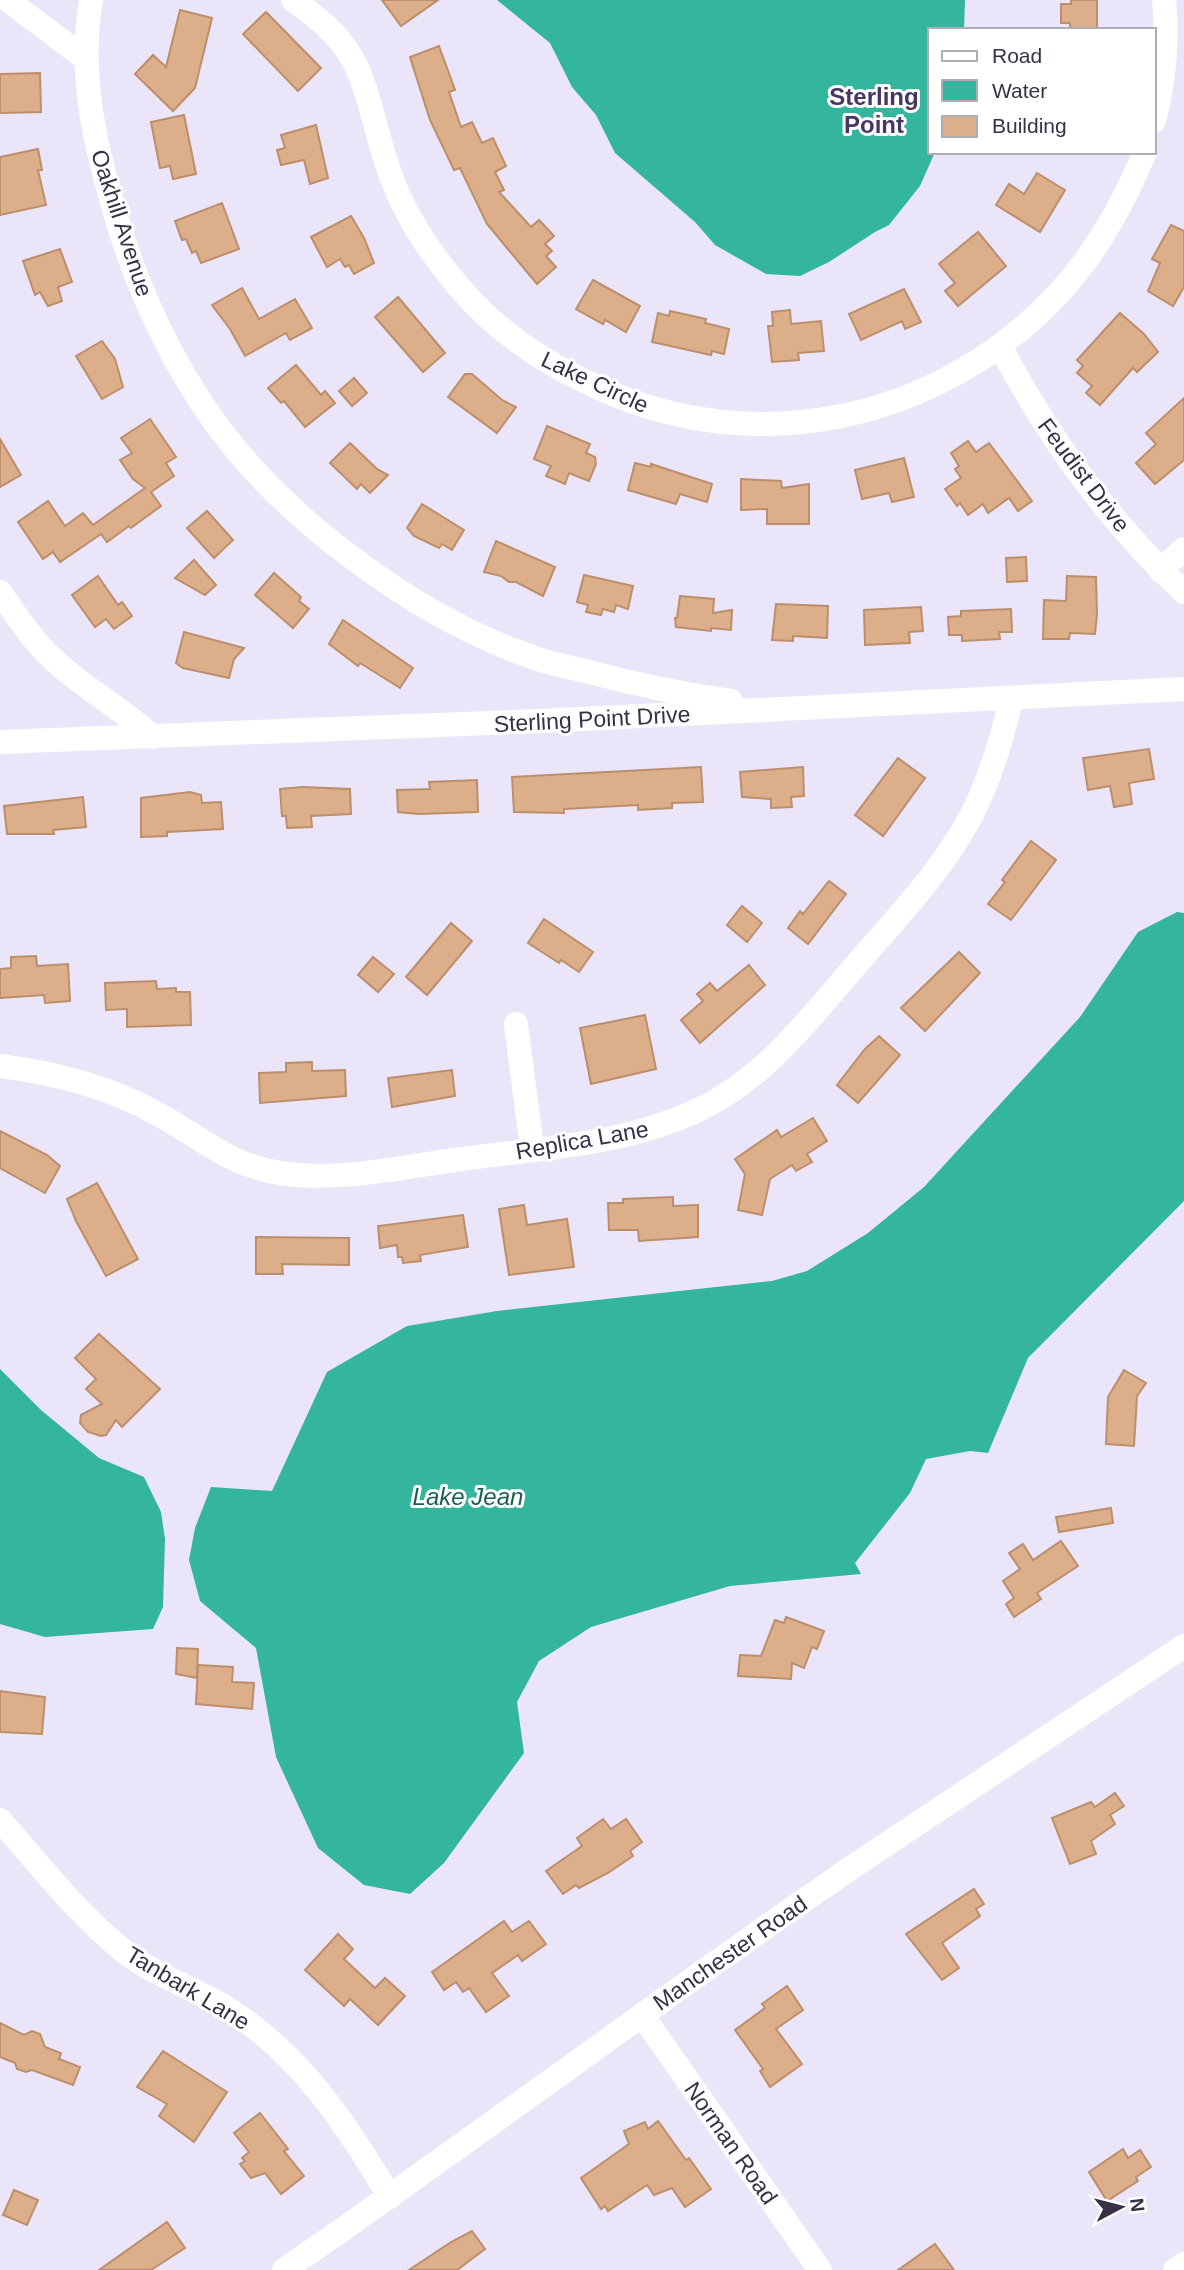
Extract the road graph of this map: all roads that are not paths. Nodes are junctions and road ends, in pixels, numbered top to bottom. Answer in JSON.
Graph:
{"nodes":[{"id":1,"x":91,"y":0,"type":"edge"},
{"id":2,"x":293,"y":0,"type":"edge"},
{"id":3,"x":1164,"y":0,"type":"edge"},
{"id":4,"x":8,"y":1,"type":"edge"},
{"id":5,"x":1175,"y":52,"type":"edge"},
{"id":6,"x":86,"y":59,"type":"junction"},
{"id":7,"x":1156,"y":111,"type":"edge"},
{"id":8,"x":1144,"y":154,"type":"edge"},
{"id":9,"x":1000,"y":346,"type":"junction"},
{"id":10,"x":1184,"y":549,"type":"edge"},
{"id":11,"x":1160,"y":570,"type":"junction"},
{"id":12,"x":0,"y":592,"type":"edge"},
{"id":13,"x":1184,"y":592,"type":"edge"},
{"id":14,"x":1180,"y":682,"type":"edge"},
{"id":15,"x":1011,"y":699,"type":"junction"},
{"id":16,"x":788,"y":709,"type":"junction"},
{"id":17,"x":153,"y":737,"type":"junction"},
{"id":18,"x":0,"y":743,"type":"edge"},
{"id":19,"x":516,"y":1024,"type":"dead end"},
{"id":20,"x":0,"y":1066,"type":"edge"},
{"id":21,"x":532,"y":1149,"type":"junction"},
{"id":22,"x":1184,"y":1646,"type":"edge"},
{"id":23,"x":0,"y":1820,"type":"edge"},
{"id":24,"x":642,"y":2015,"type":"junction"},
{"id":25,"x":390,"y":2197,"type":"junction"},
{"id":26,"x":1184,"y":2264,"type":"edge"},
{"id":27,"x":284,"y":2270,"type":"edge"},
{"id":28,"x":820,"y":2270,"type":"edge"},
{"id":29,"x":1175,"y":2270,"type":"edge"}],
"edges":[{"from":1,"to":6,"type":"street","name":"Oakhill Avenue"},
{"from":2,"to":9,"type":"street","name":"Lake Circle"},
{"from":3,"to":5,"type":"street"},
{"from":4,"to":6,"type":"street"},
{"from":5,"to":7,"type":"street"},
{"from":6,"to":16,"type":"street","name":"Oakhill Avenue"},
{"from":8,"to":9,"type":"street","name":"Lake Circle"},
{"from":9,"to":11,"type":"street","name":"Feudist Drive"},
{"from":10,"to":11,"type":"street"},
{"from":11,"to":13,"type":"street","name":"Feudist Drive"},
{"from":12,"to":17,"type":"street"},
{"from":14,"to":15,"type":"street","name":"Sterling Point Drive"},
{"from":15,"to":16,"type":"street","name":"Sterling Point Drive"},
{"from":15,"to":21,"type":"street","name":"Replica Lane"},
{"from":16,"to":17,"type":"street","name":"Sterling Point Drive"},
{"from":17,"to":18,"type":"street","name":"Sterling Point Drive"},
{"from":19,"to":21,"type":"street"},
{"from":20,"to":21,"type":"street","name":"Replica Lane"},
{"from":22,"to":24,"type":"street","name":"Manchester Road"},
{"from":23,"to":25,"type":"street","name":"Tanbark Lane"},
{"from":24,"to":25,"type":"street","name":"Manchester Road"},
{"from":24,"to":28,"type":"street","name":"Norman Road"},
{"from":25,"to":27,"type":"street","name":"Manchester Road"},
{"from":26,"to":29,"type":"street"}]}
